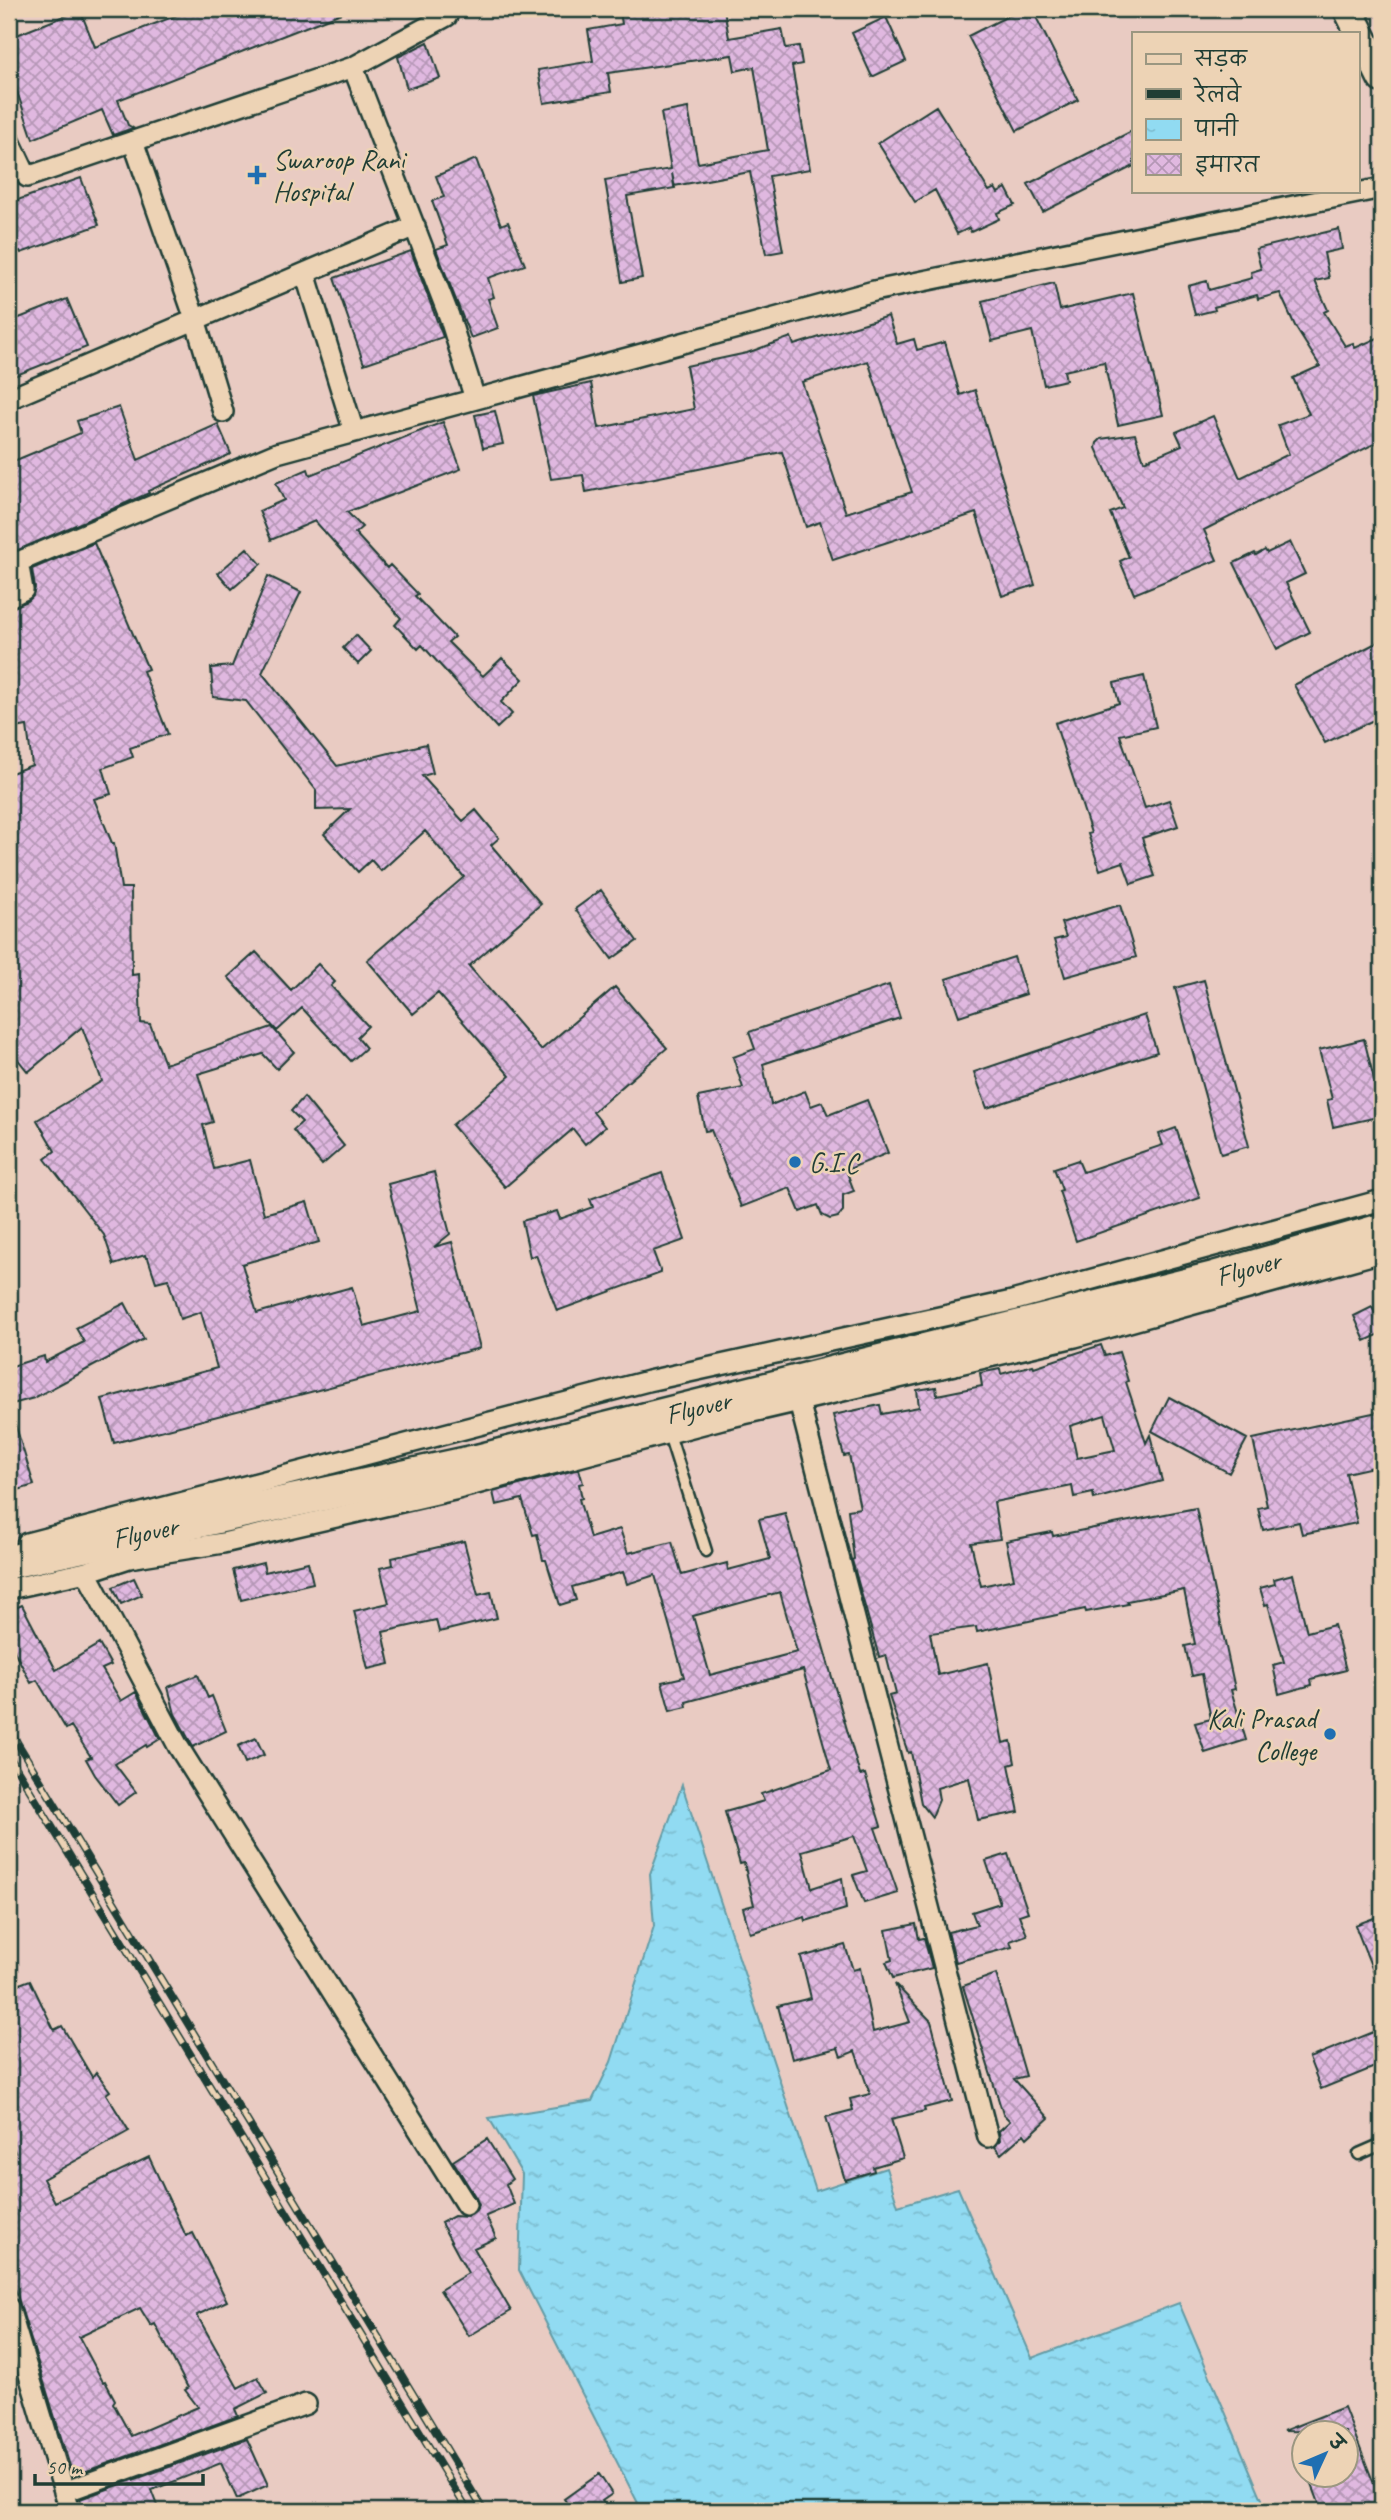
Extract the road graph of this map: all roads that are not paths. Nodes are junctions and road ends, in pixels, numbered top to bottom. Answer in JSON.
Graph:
{"nodes":[{"id":1,"x":444,"y":9,"type":"edge"},
{"id":2,"x":1348,"y":9,"type":"edge"},
{"id":3,"x":1359,"y":32,"type":"edge"},
{"id":4,"x":1360,"y":33,"type":"edge"},
{"id":5,"x":353,"y":67,"type":"junction"},
{"id":6,"x":1382,"y":78,"type":"edge"},
{"id":7,"x":9,"y":139,"type":"edge"},
{"id":8,"x":134,"y":141,"type":"junction"},
{"id":9,"x":1382,"y":188,"type":"edge"},
{"id":10,"x":415,"y":226,"type":"junction"},
{"id":11,"x":304,"y":273,"type":"junction"},
{"id":12,"x":195,"y":319,"type":"junction"},
{"id":13,"x":9,"y":399,"type":"edge"},
{"id":14,"x":474,"y":400,"type":"junction"},
{"id":15,"x":223,"y":412,"type":"dead end"},
{"id":16,"x":354,"y":432,"type":"junction"},
{"id":17,"x":9,"y":597,"type":"edge"},
{"id":18,"x":1382,"y":1200,"type":"edge"},
{"id":19,"x":1382,"y":1230,"type":"edge"},
{"id":20,"x":1382,"y":1252,"type":"edge"},
{"id":21,"x":799,"y":1401,"type":"junction"},
{"id":22,"x":669,"y":1434,"type":"junction"},
{"id":23,"x":9,"y":1548,"type":"edge"},
{"id":24,"x":706,"y":1551,"type":"dead end"},
{"id":25,"x":9,"y":1562,"type":"edge"},
{"id":26,"x":86,"y":1572,"type":"junction"},
{"id":27,"x":9,"y":1589,"type":"edge"},
{"id":28,"x":988,"y":2137,"type":"dead end"},
{"id":29,"x":1382,"y":2144,"type":"edge"},
{"id":30,"x":1359,"y":2154,"type":"dead end"},
{"id":31,"x":466,"y":2205,"type":"dead end"},
{"id":32,"x":9,"y":2308,"type":"edge"},
{"id":33,"x":306,"y":2404,"type":"dead end"},
{"id":34,"x":64,"y":2492,"type":"junction"},
{"id":35,"x":70,"y":2511,"type":"edge"}],
"edges":[{"from":1,"to":5,"type":"street"},
{"from":2,"to":3,"type":"main road"},
{"from":4,"to":6,"type":"main road"},
{"from":5,"to":8,"type":"street"},
{"from":5,"to":10,"type":"street"},
{"from":7,"to":8,"type":"street"},
{"from":8,"to":12,"type":"street"},
{"from":9,"to":14,"type":"street"},
{"from":10,"to":11,"type":"street"},
{"from":10,"to":14,"type":"street"},
{"from":11,"to":12,"type":"street"},
{"from":11,"to":16,"type":"street"},
{"from":12,"to":13,"type":"street"},
{"from":12,"to":15,"type":"street"},
{"from":14,"to":16,"type":"street"},
{"from":16,"to":17,"type":"street"},
{"from":18,"to":23,"type":"street"},
{"from":19,"to":25,"type":"main road","name":"Flyover"},
{"from":20,"to":21,"type":"street"},
{"from":21,"to":22,"type":"street"},
{"from":21,"to":28,"type":"street"},
{"from":22,"to":24,"type":"lane"},
{"from":22,"to":26,"type":"street"},
{"from":26,"to":27,"type":"street"},
{"from":26,"to":31,"type":"street"},
{"from":29,"to":30,"type":"lane"},
{"from":32,"to":34,"type":"street"},
{"from":33,"to":34,"type":"street"},
{"from":34,"to":35,"type":"street"}]}
